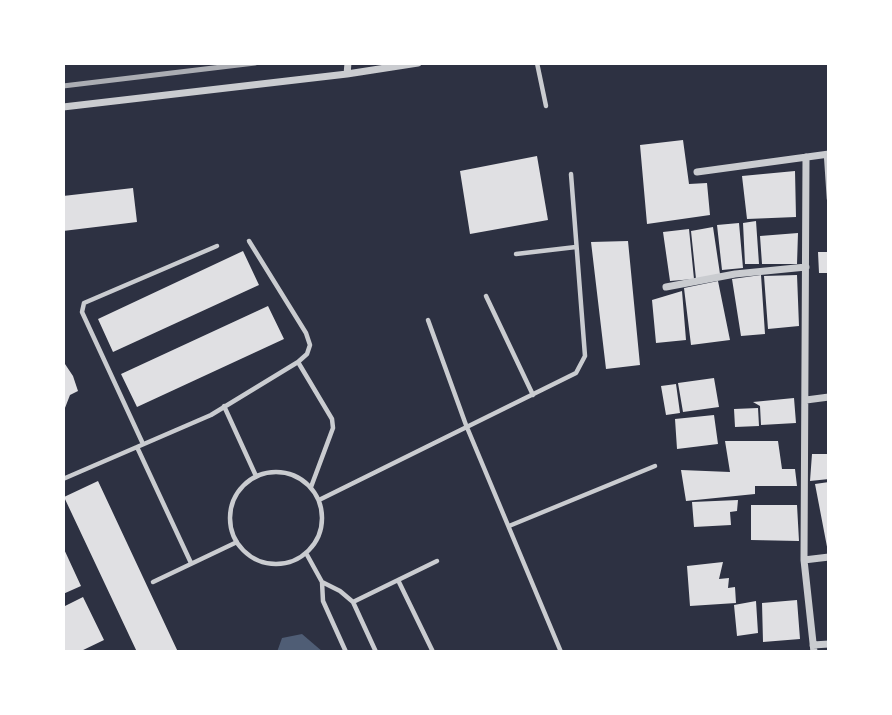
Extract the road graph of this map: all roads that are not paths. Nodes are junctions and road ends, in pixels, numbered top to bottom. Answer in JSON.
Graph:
{"nodes":[{"id":1,"x":348,"y":63,"type":"edge"},
{"id":2,"x":418,"y":63,"type":"edge"},
{"id":3,"x":537,"y":63,"type":"edge"},
{"id":4,"x":346,"y":74,"type":"junction"},
{"id":5,"x":545,"y":106,"type":"dead end"},
{"id":6,"x":63,"y":107,"type":"edge"},
{"id":7,"x":827,"y":154,"type":"edge"},
{"id":8,"x":806,"y":157,"type":"junction"},
{"id":9,"x":697,"y":172,"type":"dead end"},
{"id":10,"x":571,"y":174,"type":"dead end"},
{"id":11,"x":829,"y":200,"type":"edge"},
{"id":12,"x":249,"y":241,"type":"dead end"},
{"id":13,"x":216,"y":246,"type":"dead end"},
{"id":14,"x":576,"y":247,"type":"junction"},
{"id":15,"x":516,"y":254,"type":"dead end"},
{"id":16,"x":806,"y":267,"type":"junction"},
{"id":17,"x":666,"y":288,"type":"dead end"},
{"id":18,"x":486,"y":296,"type":"dead end"},
{"id":19,"x":428,"y":320,"type":"dead end"},
{"id":20,"x":298,"y":362,"type":"junction"},
{"id":21,"x":533,"y":395,"type":"junction"},
{"id":22,"x":829,"y":397,"type":"edge"},
{"id":23,"x":806,"y":400,"type":"junction"},
{"id":24,"x":224,"y":406,"type":"junction"},
{"id":25,"x":466,"y":425,"type":"junction"},
{"id":26,"x":143,"y":444,"type":"junction"},
{"id":27,"x":136,"y":447,"type":"junction"},
{"id":28,"x":655,"y":466,"type":"dead end"},
{"id":29,"x":256,"y":476,"type":"junction"},
{"id":30,"x":63,"y":479,"type":"edge"},
{"id":31,"x":311,"y":487,"type":"junction"},
{"id":32,"x":319,"y":500,"type":"junction"},
{"id":33,"x":509,"y":526,"type":"junction"},
{"id":34,"x":237,"y":542,"type":"junction"},
{"id":35,"x":306,"y":553,"type":"junction"},
{"id":36,"x":829,"y":557,"type":"edge"},
{"id":37,"x":804,"y":560,"type":"junction"},
{"id":38,"x":437,"y":561,"type":"dead end"},
{"id":39,"x":191,"y":562,"type":"junction"},
{"id":40,"x":398,"y":580,"type":"junction"},
{"id":41,"x":153,"y":582,"type":"dead end"},
{"id":42,"x":322,"y":582,"type":"junction"},
{"id":43,"x":353,"y":602,"type":"junction"},
{"id":44,"x":829,"y":644,"type":"edge"},
{"id":45,"x":813,"y":649,"type":"edge"},
{"id":46,"x":346,"y":652,"type":"edge"},
{"id":47,"x":376,"y":652,"type":"edge"},
{"id":48,"x":433,"y":652,"type":"edge"},
{"id":49,"x":561,"y":652,"type":"edge"}],
"edges":[{"from":1,"to":4,"type":"street"},
{"from":2,"to":4,"type":"street"},
{"from":3,"to":5,"type":"lane"},
{"from":4,"to":6,"type":"street"},
{"from":7,"to":8,"type":"street"},
{"from":7,"to":11,"type":"lane"},
{"from":8,"to":9,"type":"street"},
{"from":8,"to":16,"type":"street"},
{"from":10,"to":14,"type":"lane"},
{"from":12,"to":20,"type":"lane"},
{"from":13,"to":26,"type":"lane"},
{"from":14,"to":15,"type":"lane"},
{"from":14,"to":21,"type":"lane"},
{"from":16,"to":17,"type":"street"},
{"from":16,"to":23,"type":"street"},
{"from":18,"to":21,"type":"lane"},
{"from":19,"to":25,"type":"lane"},
{"from":20,"to":24,"type":"lane"},
{"from":20,"to":31,"type":"lane"},
{"from":21,"to":25,"type":"lane"},
{"from":22,"to":23,"type":"street"},
{"from":23,"to":37,"type":"street"},
{"from":24,"to":26,"type":"lane"},
{"from":24,"to":29,"type":"lane"},
{"from":25,"to":32,"type":"lane"},
{"from":25,"to":33,"type":"lane"},
{"from":26,"to":27,"type":"lane"},
{"from":27,"to":30,"type":"lane"},
{"from":27,"to":39,"type":"lane"},
{"from":28,"to":33,"type":"lane"},
{"from":29,"to":31,"type":"lane"},
{"from":29,"to":34,"type":"lane"},
{"from":31,"to":32,"type":"lane"},
{"from":32,"to":35,"type":"lane"},
{"from":33,"to":49,"type":"lane"},
{"from":34,"to":35,"type":"lane"},
{"from":34,"to":39,"type":"lane"},
{"from":35,"to":42,"type":"lane"},
{"from":36,"to":37,"type":"street"},
{"from":37,"to":45,"type":"street"},
{"from":38,"to":40,"type":"lane"},
{"from":39,"to":41,"type":"lane"},
{"from":40,"to":43,"type":"lane"},
{"from":40,"to":48,"type":"lane"},
{"from":42,"to":43,"type":"lane"},
{"from":42,"to":46,"type":"lane"},
{"from":43,"to":47,"type":"lane"},
{"from":44,"to":45,"type":"street"}]}
